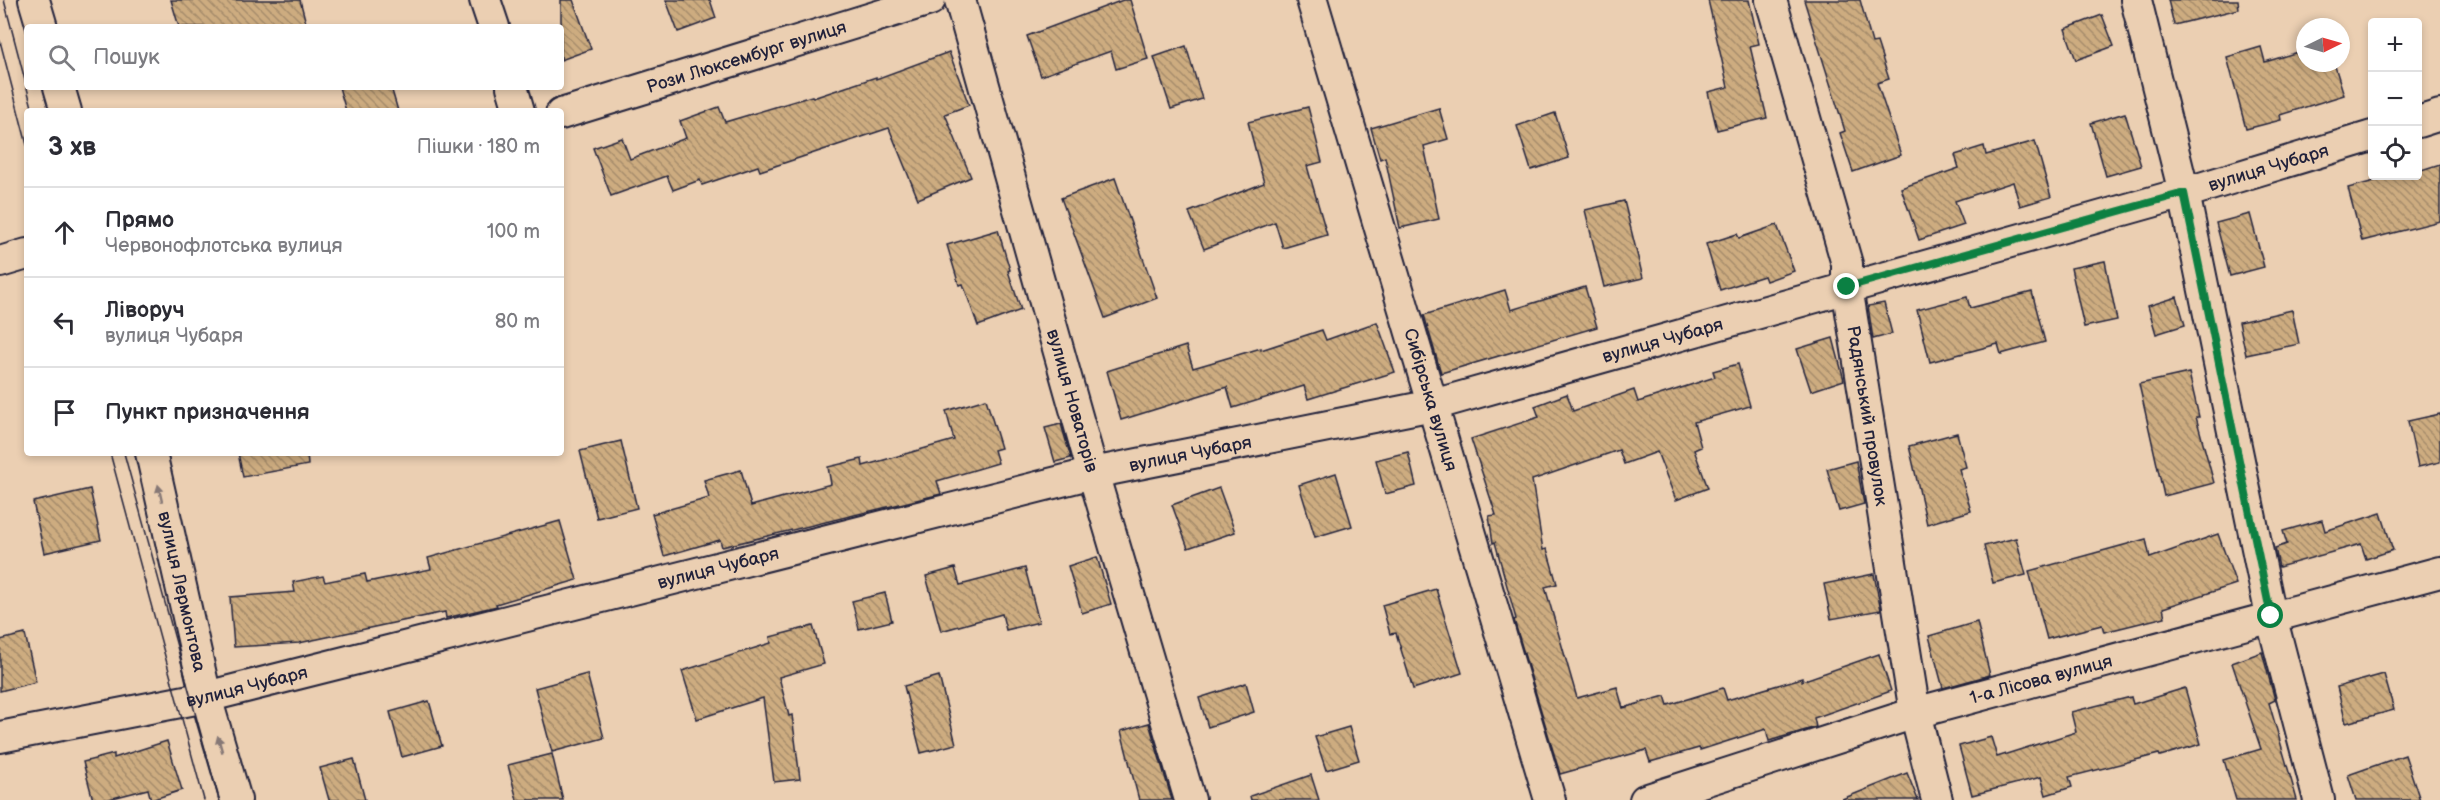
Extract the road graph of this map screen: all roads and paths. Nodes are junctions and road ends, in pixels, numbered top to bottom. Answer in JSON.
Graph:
{"nodes":[{"id":1,"x":34,"y":0,"type":"edge"},
{"id":2,"x":486,"y":0,"type":"edge"},
{"id":3,"x":930,"y":0,"type":"edge"},
{"id":4,"x":960,"y":0,"type":"edge"},
{"id":5,"x":1312,"y":0,"type":"edge"},
{"id":6,"x":1771,"y":0,"type":"edge"},
{"id":7,"x":2136,"y":0,"type":"edge"},
{"id":8,"x":41,"y":24,"type":"edge"},
{"id":9,"x":493,"y":24,"type":"edge"},
{"id":10,"x":60,"y":90,"type":"edge"},
{"id":11,"x":513,"y":90,"type":"edge"},
{"id":12,"x":65,"y":108,"type":"edge"},
{"id":13,"x":518,"y":108,"type":"edge"},
{"id":14,"x":564,"y":113,"type":"edge"},
{"id":15,"x":2440,"y":115,"type":"edge"},
{"id":16,"x":2422,"y":121,"type":"edge"},
{"id":17,"x":2368,"y":138,"type":"edge"},
{"id":18,"x":2184,"y":193,"type":"junction"},
{"id":19,"x":24,"y":255,"type":"edge"},
{"id":20,"x":0,"y":262,"type":"edge"},
{"id":21,"x":1847,"y":287,"type":"junction"},
{"id":22,"x":1433,"y":405,"type":"junction"},
{"id":23,"x":152,"y":456,"type":"edge"},
{"id":24,"x":1093,"y":473,"type":"junction"},
{"id":25,"x":2440,"y":572,"type":"edge"},
{"id":26,"x":2271,"y":616,"type":"junction"},
{"id":27,"x":206,"y":697,"type":"junction"},
{"id":28,"x":1915,"y":713,"type":"junction"},
{"id":29,"x":0,"y":736,"type":"edge"},
{"id":30,"x":236,"y":800,"type":"edge"},
{"id":31,"x":1190,"y":800,"type":"edge"},
{"id":32,"x":1550,"y":800,"type":"edge"},
{"id":33,"x":1645,"y":800,"type":"edge"},
{"id":34,"x":1936,"y":800,"type":"edge"},
{"id":35,"x":2319,"y":800,"type":"edge"}],
"edges":[{"from":1,"to":8,"type":"street"},
{"from":2,"to":9,"type":"street"},
{"from":3,"to":14,"type":"street","name":"Рози Люксембург вулиця"},
{"from":4,"to":24,"type":"street","name":"вулиця Новаторів"},
{"from":5,"to":22,"type":"street","name":"Сибірська вулиця"},
{"from":6,"to":21,"type":"street","name":"Радянський провулок"},
{"from":7,"to":18,"type":"street"},
{"from":10,"to":12,"type":"street"},
{"from":11,"to":13,"type":"street"},
{"from":15,"to":16,"type":"street"},
{"from":17,"to":18,"type":"street","name":"вулиця Чубаря"},
{"from":18,"to":21,"type":"street","name":"вулиця Чубаря"},
{"from":18,"to":26,"type":"street"},
{"from":19,"to":20,"type":"street"},
{"from":21,"to":22,"type":"street","name":"вулиця Чубаря"},
{"from":21,"to":28,"type":"street","name":"Радянський провулок"},
{"from":22,"to":24,"type":"street","name":"вулиця Чубаря"},
{"from":22,"to":32,"type":"street","name":"Сибірська вулиця"},
{"from":27,"to":23,"type":"street","name":"вулиця Лермонтова","one_way":true},
{"from":24,"to":27,"type":"street","name":"вулиця Чубаря"},
{"from":24,"to":31,"type":"street","name":"вулиця Новаторів"},
{"from":25,"to":26,"type":"street","name":"1-а Лісова вулиця"},
{"from":26,"to":28,"type":"street","name":"1-а Лісова вулиця"},
{"from":26,"to":35,"type":"street"},
{"from":27,"to":29,"type":"street","name":"вулиця Чубаря"},
{"from":30,"to":27,"type":"street","name":"вулиця Лермонтова","one_way":true},
{"from":28,"to":33,"type":"street","name":"1-а Лісова вулиця"},
{"from":28,"to":34,"type":"street","name":"Радянський провулок"}]}
